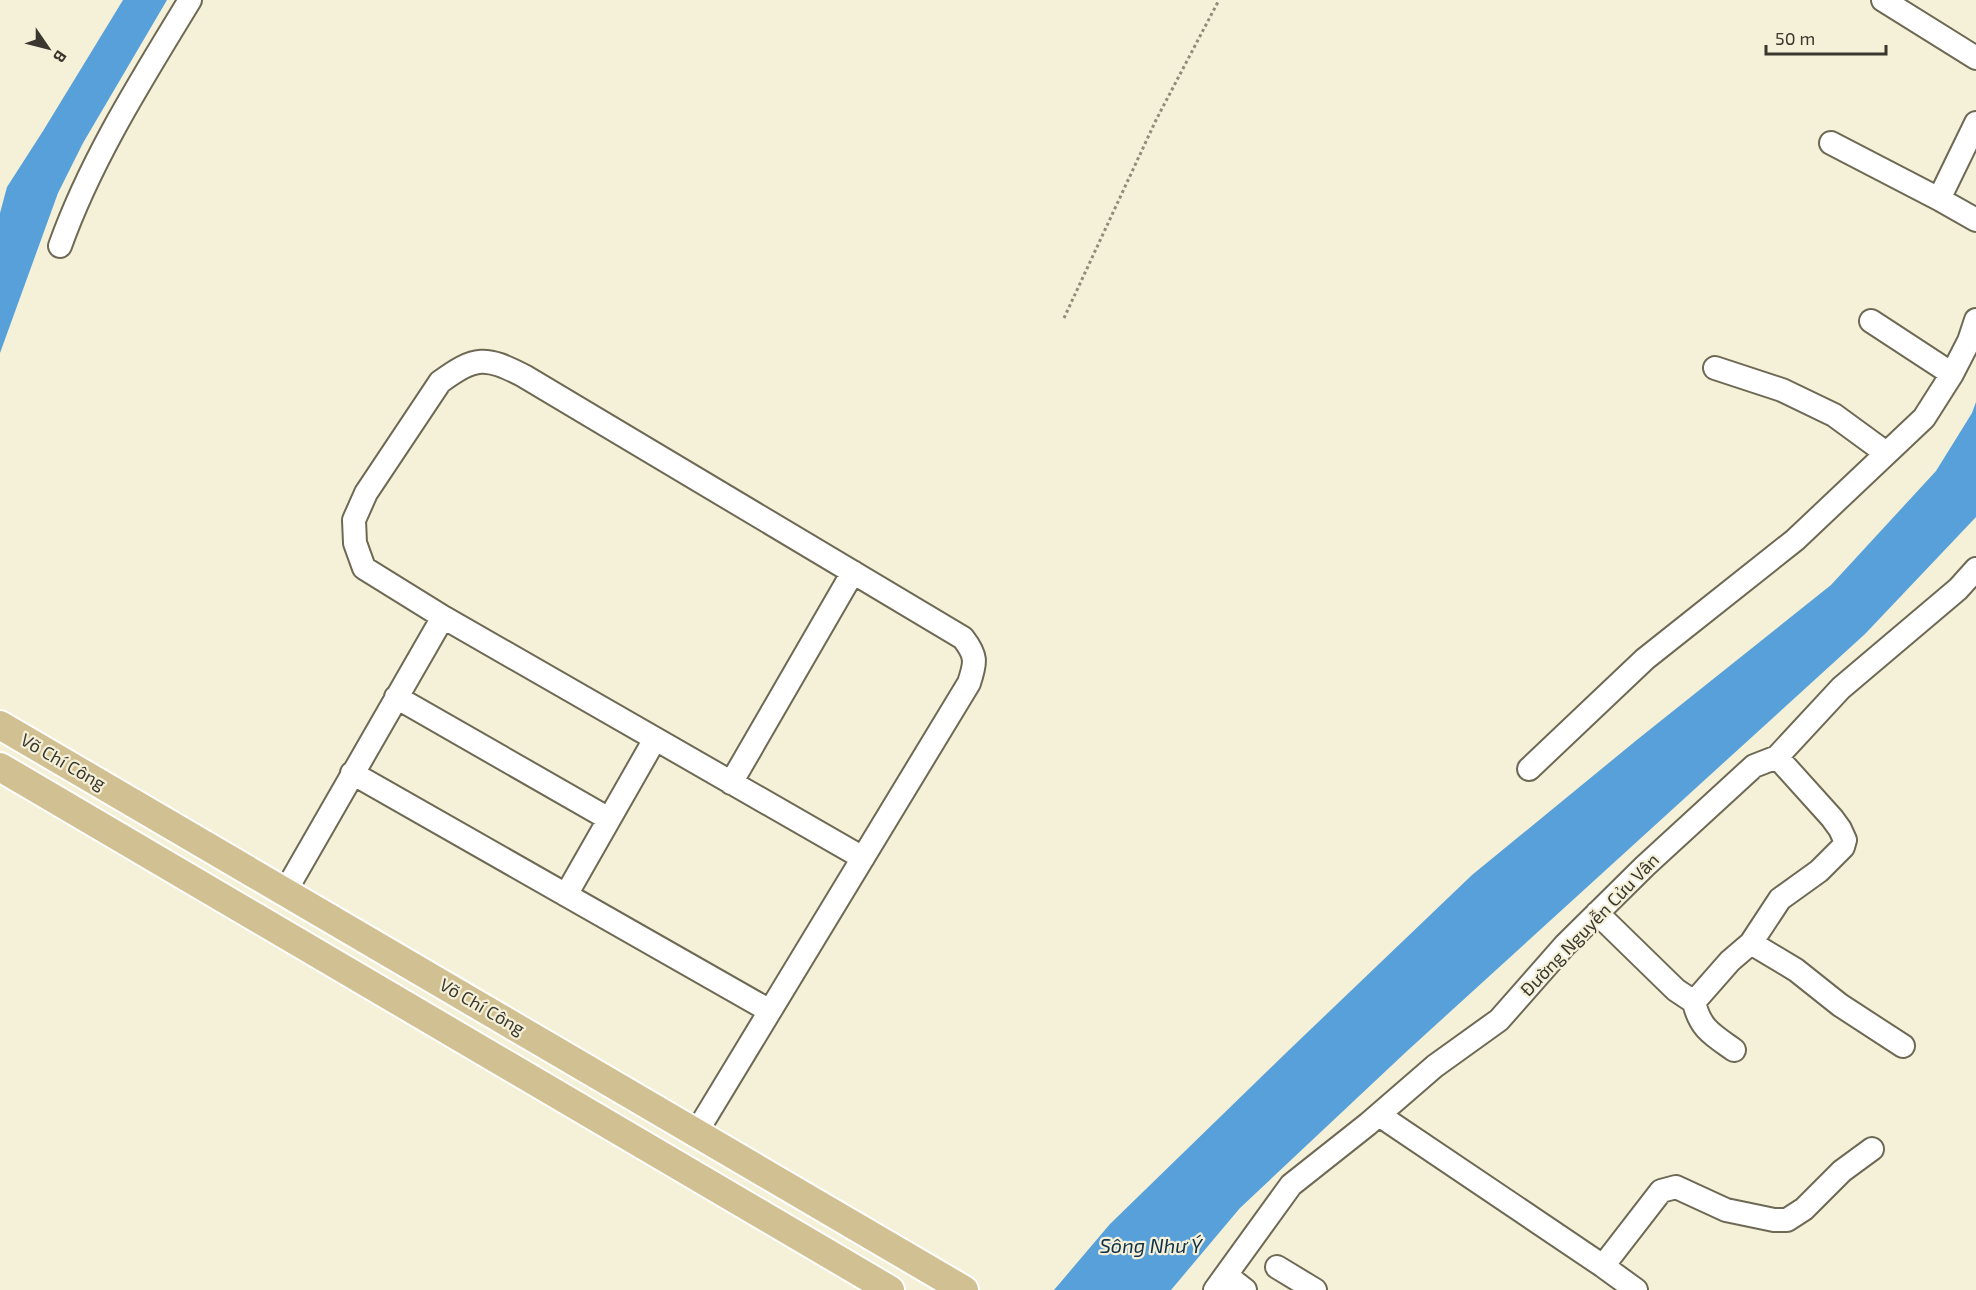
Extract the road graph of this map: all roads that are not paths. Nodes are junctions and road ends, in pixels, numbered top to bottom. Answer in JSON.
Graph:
{"nodes":[{"id":1,"x":190,"y":0,"type":"edge"},
{"id":2,"x":1883,"y":0,"type":"edge"},
{"id":3,"x":1976,"y":58,"type":"edge"},
{"id":4,"x":1976,"y":123,"type":"edge"},
{"id":5,"x":1832,"y":143,"type":"dead end"},
{"id":6,"x":1939,"y":200,"type":"junction"},
{"id":7,"x":1976,"y":220,"type":"edge"},
{"id":8,"x":60,"y":246,"type":"dead end"},
{"id":9,"x":1976,"y":320,"type":"edge"},
{"id":10,"x":1871,"y":321,"type":"dead end"},
{"id":11,"x":1715,"y":368,"type":"dead end"},
{"id":12,"x":1952,"y":374,"type":"junction"},
{"id":13,"x":1886,"y":453,"type":"junction"},
{"id":14,"x":1976,"y":569,"type":"edge"},
{"id":15,"x":853,"y":572,"type":"junction"},
{"id":16,"x":443,"y":617,"type":"junction"},
{"id":17,"x":396,"y":697,"type":"junction"},
{"id":18,"x":0,"y":725,"type":"edge"},
{"id":19,"x":655,"y":739,"type":"junction"},
{"id":20,"x":1777,"y":757,"type":"junction"},
{"id":21,"x":0,"y":767,"type":"edge"},
{"id":22,"x":1529,"y":769,"type":"dead end"},
{"id":23,"x":352,"y":774,"type":"junction"},
{"id":24,"x":731,"y":783,"type":"junction"},
{"id":25,"x":609,"y":819,"type":"junction"},
{"id":26,"x":863,"y":858,"type":"junction"},
{"id":27,"x":285,"y":892,"type":"junction"},
{"id":28,"x":566,"y":895,"type":"junction"},
{"id":29,"x":1597,"y":913,"type":"junction"},
{"id":30,"x":1751,"y":943,"type":"junction"},
{"id":31,"x":438,"y":982,"type":"junction"},
{"id":32,"x":1694,"y":1002,"type":"junction"},
{"id":33,"x":770,"y":1011,"type":"junction"},
{"id":34,"x":419,"y":1014,"type":"junction"},
{"id":35,"x":1903,"y":1046,"type":"dead end"},
{"id":36,"x":1734,"y":1050,"type":"dead end"},
{"id":37,"x":1379,"y":1115,"type":"junction"},
{"id":38,"x":696,"y":1133,"type":"junction"},
{"id":39,"x":1872,"y":1149,"type":"dead end"},
{"id":40,"x":1603,"y":1266,"type":"junction"},
{"id":41,"x":1277,"y":1268,"type":"dead end"},
{"id":42,"x":1220,"y":1283,"type":"edge"},
{"id":43,"x":890,"y":1290,"type":"edge"},
{"id":44,"x":964,"y":1290,"type":"edge"},
{"id":45,"x":1245,"y":1290,"type":"edge"},
{"id":46,"x":1315,"y":1290,"type":"edge"},
{"id":47,"x":1636,"y":1290,"type":"edge"}],
"edges":[{"from":1,"to":8,"type":"street"},
{"from":2,"to":3,"type":"street"},
{"from":4,"to":6,"type":"street"},
{"from":5,"to":6,"type":"street"},
{"from":6,"to":7,"type":"street"},
{"from":9,"to":12,"type":"street"},
{"from":10,"to":12,"type":"street"},
{"from":11,"to":13,"type":"street"},
{"from":12,"to":13,"type":"street"},
{"from":13,"to":22,"type":"street"},
{"from":14,"to":20,"type":"street","name":"Đường Nguyễn Cửu Vân"},
{"from":15,"to":16,"type":"street"},
{"from":15,"to":24,"type":"street"},
{"from":15,"to":26,"type":"street"},
{"from":16,"to":17,"type":"street"},
{"from":16,"to":19,"type":"street"},
{"from":17,"to":23,"type":"street"},
{"from":17,"to":25,"type":"street"},
{"from":18,"to":27,"type":"main road","name":"Võ Chí Công"},
{"from":19,"to":24,"type":"street"},
{"from":19,"to":25,"type":"street"},
{"from":20,"to":29,"type":"street","name":"Đường Nguyễn Cửu Vân"},
{"from":20,"to":30,"type":"street"},
{"from":21,"to":34,"type":"main road","name":"Võ Chí Công"},
{"from":23,"to":27,"type":"street"},
{"from":23,"to":28,"type":"street"},
{"from":24,"to":26,"type":"street"},
{"from":25,"to":28,"type":"street"},
{"from":26,"to":33,"type":"street"},
{"from":27,"to":31,"type":"main road","name":"Võ Chí Công"},
{"from":28,"to":33,"type":"street"},
{"from":29,"to":32,"type":"street"},
{"from":29,"to":37,"type":"street","name":"Đường Nguyễn Cửu Vân"},
{"from":30,"to":32,"type":"street"},
{"from":30,"to":35,"type":"street"},
{"from":31,"to":34,"type":"main road"},
{"from":31,"to":38,"type":"main road","name":"Võ Chí Công"},
{"from":32,"to":36,"type":"street"},
{"from":33,"to":38,"type":"street"},
{"from":34,"to":43,"type":"main road","name":"Võ Chí Công"},
{"from":37,"to":40,"type":"street"},
{"from":37,"to":42,"type":"street","name":"Đường Nguyễn Cửu Vân"},
{"from":38,"to":44,"type":"main road","name":"Võ Chí Công"},
{"from":39,"to":40,"type":"street"},
{"from":40,"to":47,"type":"street"},
{"from":41,"to":46,"type":"street"},
{"from":42,"to":45,"type":"street"}]}
